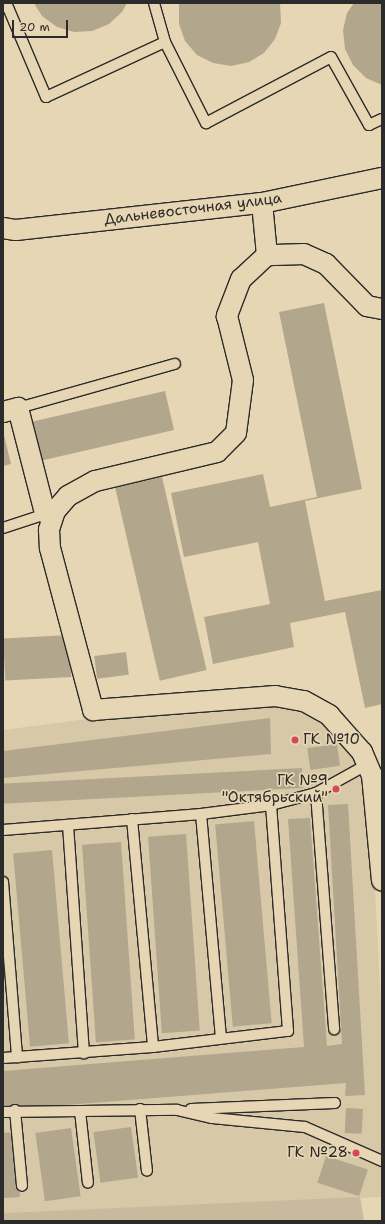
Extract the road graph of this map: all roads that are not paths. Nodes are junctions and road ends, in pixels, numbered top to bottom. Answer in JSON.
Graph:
{"nodes":[{"id":1,"x":154,"y":3,"type":"edge"},
{"id":2,"x":3,"y":7,"type":"edge"},
{"id":3,"x":165,"y":42,"type":"junction"},
{"id":4,"x":382,"y":119,"type":"edge"},
{"id":5,"x":382,"y":178,"type":"edge"},
{"id":6,"x":262,"y":203,"type":"junction"},
{"id":7,"x":3,"y":228,"type":"edge"},
{"id":8,"x":267,"y":255,"type":"junction"},
{"id":9,"x":382,"y":309,"type":"edge"},
{"id":10,"x":175,"y":364,"type":"dead end"},
{"id":11,"x":8,"y":406,"type":"edge"},
{"id":12,"x":50,"y":512,"type":"junction"},
{"id":13,"x":3,"y":528,"type":"edge"},
{"id":14,"x":368,"y":764,"type":"junction"},
{"id":15,"x":316,"y":793,"type":"junction"},
{"id":16,"x":271,"y":805,"type":"junction"},
{"id":17,"x":201,"y":814,"type":"junction"},
{"id":18,"x":132,"y":819,"type":"junction"},
{"id":19,"x":68,"y":825,"type":"junction"},
{"id":20,"x":3,"y":830,"type":"edge"},
{"id":21,"x":382,"y":881,"type":"edge"},
{"id":22,"x":3,"y":882,"type":"edge"},
{"id":23,"x":334,"y":1029,"type":"dead end"},
{"id":24,"x":220,"y":1038,"type":"junction"},
{"id":25,"x":153,"y":1047,"type":"junction"},
{"id":26,"x":84,"y":1052,"type":"junction"},
{"id":27,"x":17,"y":1057,"type":"junction"},
{"id":28,"x":3,"y":1058,"type":"edge"},
{"id":29,"x":335,"y":1103,"type":"dead end"},
{"id":30,"x":15,"y":1110,"type":"junction"},
{"id":31,"x":140,"y":1110,"type":"junction"},
{"id":32,"x":177,"y":1110,"type":"junction"},
{"id":33,"x":3,"y":1112,"type":"edge"},
{"id":34,"x":80,"y":1112,"type":"junction"},
{"id":35,"x":382,"y":1161,"type":"edge"},
{"id":36,"x":147,"y":1171,"type":"dead end"},
{"id":37,"x":88,"y":1184,"type":"dead end"},
{"id":38,"x":22,"y":1186,"type":"dead end"}],
"edges":[{"from":1,"to":3,"type":"lane"},
{"from":2,"to":3,"type":"lane"},
{"from":3,"to":4,"type":"lane"},
{"from":5,"to":6,"type":"street","name":"Дальневосточная улица"},
{"from":6,"to":7,"type":"street","name":"Дальневосточная улица"},
{"from":6,"to":8,"type":"street"},
{"from":8,"to":9,"type":"street"},
{"from":8,"to":12,"type":"street"},
{"from":10,"to":11,"type":"lane"},
{"from":11,"to":12,"type":"street"},
{"from":12,"to":13,"type":"lane"},
{"from":12,"to":14,"type":"street"},
{"from":14,"to":15,"type":"lane"},
{"from":14,"to":21,"type":"street"},
{"from":15,"to":16,"type":"lane"},
{"from":15,"to":23,"type":"lane"},
{"from":16,"to":17,"type":"lane"},
{"from":16,"to":24,"type":"lane"},
{"from":17,"to":18,"type":"lane"},
{"from":17,"to":24,"type":"lane"},
{"from":18,"to":19,"type":"lane"},
{"from":18,"to":25,"type":"lane"},
{"from":19,"to":20,"type":"lane"},
{"from":19,"to":26,"type":"lane"},
{"from":22,"to":27,"type":"lane"},
{"from":24,"to":25,"type":"lane"},
{"from":25,"to":26,"type":"lane"},
{"from":26,"to":27,"type":"lane"},
{"from":27,"to":28,"type":"lane"},
{"from":29,"to":32,"type":"lane"},
{"from":30,"to":33,"type":"lane"},
{"from":30,"to":34,"type":"lane"},
{"from":30,"to":38,"type":"lane"},
{"from":31,"to":32,"type":"lane"},
{"from":31,"to":34,"type":"lane"},
{"from":31,"to":36,"type":"lane"},
{"from":32,"to":35,"type":"lane"},
{"from":34,"to":37,"type":"lane"}]}
